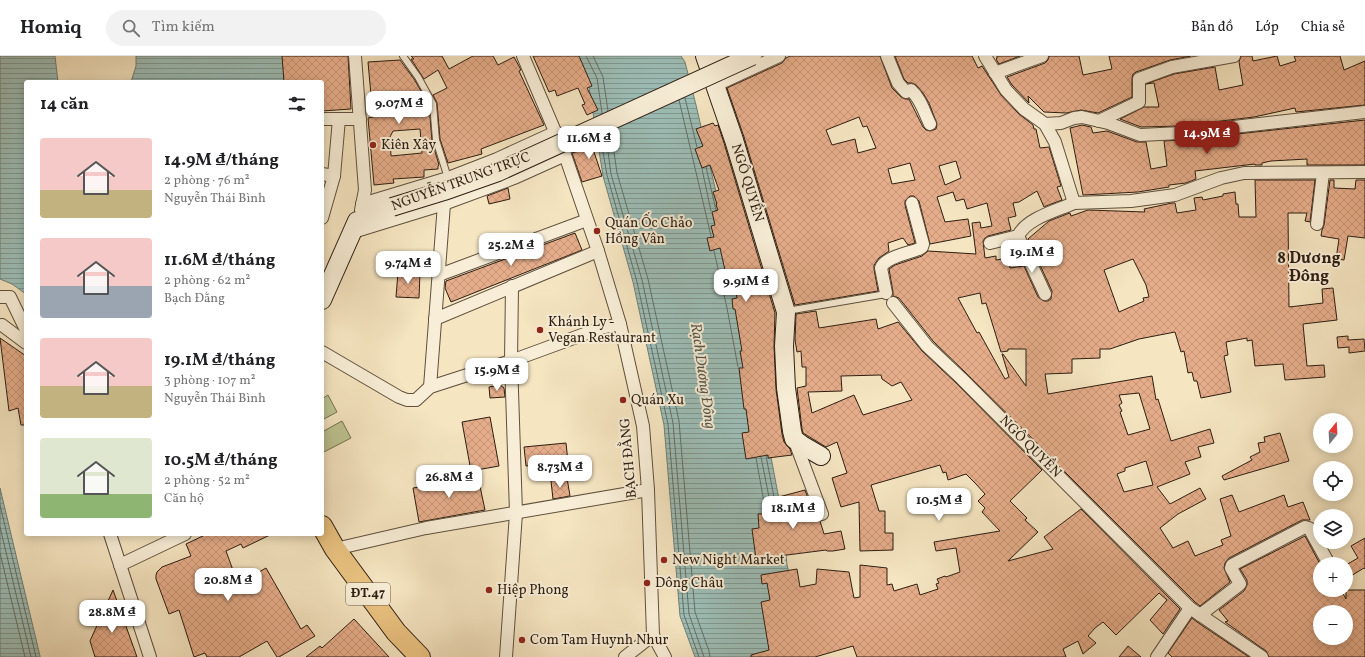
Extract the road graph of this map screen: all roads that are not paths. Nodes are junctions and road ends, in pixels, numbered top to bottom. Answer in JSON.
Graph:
{"nodes":[{"id":1,"x":355,"y":56,"type":"edge"},
{"id":2,"x":403,"y":56,"type":"edge"},
{"id":3,"x":523,"y":56,"type":"edge"},
{"id":4,"x":752,"y":56,"type":"edge"},
{"id":5,"x":779,"y":56,"type":"edge"},
{"id":6,"x":887,"y":56,"type":"edge"},
{"id":7,"x":985,"y":56,"type":"edge"},
{"id":8,"x":1042,"y":56,"type":"edge"},
{"id":9,"x":1234,"y":56,"type":"edge"},
{"id":10,"x":712,"y":58,"type":"edge"},
{"id":11,"x":995,"y":73,"type":"junction"},
{"id":12,"x":716,"y":85,"type":"junction"},
{"id":13,"x":1365,"y":112,"type":"edge"},
{"id":14,"x":324,"y":119,"type":"edge"},
{"id":15,"x":339,"y":119,"type":"junction"},
{"id":16,"x":360,"y":119,"type":"junction"},
{"id":17,"x":1098,"y":121,"type":"junction"},
{"id":18,"x":930,"y":124,"type":"dead end"},
{"id":19,"x":1045,"y":124,"type":"junction"},
{"id":20,"x":556,"y":132,"type":"junction"},
{"id":21,"x":565,"y":155,"type":"junction"},
{"id":22,"x":1323,"y":172,"type":"junction"},
{"id":23,"x":1365,"y":172,"type":"edge"},
{"id":24,"x":324,"y":174,"type":"edge"},
{"id":25,"x":334,"y":176,"type":"junction"},
{"id":26,"x":448,"y":178,"type":"junction"},
{"id":27,"x":912,"y":203,"type":"dead end"},
{"id":28,"x":444,"y":204,"type":"junction"},
{"id":29,"x":1074,"y":204,"type":"junction"},
{"id":30,"x":324,"y":211,"type":"edge"},
{"id":31,"x":360,"y":216,"type":"junction"},
{"id":32,"x":587,"y":220,"type":"junction"},
{"id":33,"x":1317,"y":224,"type":"dead end"},
{"id":34,"x":1018,"y":236,"type":"junction"},
{"id":35,"x":990,"y":243,"type":"dead end"},
{"id":36,"x":598,"y":251,"type":"junction"},
{"id":37,"x":439,"y":275,"type":"junction"},
{"id":38,"x":512,"y":286,"type":"junction"},
{"id":39,"x":1044,"y":294,"type":"dead end"},
{"id":40,"x":324,"y":296,"type":"edge"},
{"id":41,"x":0,"y":297,"type":"edge"},
{"id":42,"x":890,"y":298,"type":"junction"},
{"id":43,"x":786,"y":312,"type":"junction"},
{"id":44,"x":435,"y":319,"type":"junction"},
{"id":45,"x":620,"y":324,"type":"junction"},
{"id":46,"x":2,"y":325,"type":"dead end"},
{"id":47,"x":24,"y":326,"type":"edge"},
{"id":48,"x":24,"y":342,"type":"edge"},
{"id":49,"x":324,"y":353,"type":"edge"},
{"id":50,"x":511,"y":361,"type":"junction"},
{"id":51,"x":430,"y":387,"type":"junction"},
{"id":52,"x":794,"y":439,"type":"junction"},
{"id":53,"x":822,"y":456,"type":"dead end"},
{"id":54,"x":648,"y":490,"type":"junction"},
{"id":55,"x":516,"y":513,"type":"junction"},
{"id":56,"x":822,"y":514,"type":"dead end"},
{"id":57,"x":324,"y":530,"type":"edge"},
{"id":58,"x":111,"y":536,"type":"edge"},
{"id":59,"x":181,"y":536,"type":"edge"},
{"id":60,"x":335,"y":549,"type":"junction"},
{"id":61,"x":1325,"y":557,"type":"edge"},
{"id":62,"x":120,"y":565,"type":"junction"},
{"id":63,"x":1190,"y":608,"type":"junction"},
{"id":64,"x":1200,"y":615,"type":"junction"},
{"id":65,"x":653,"y":635,"type":"junction"},
{"id":66,"x":150,"y":657,"type":"edge"},
{"id":67,"x":420,"y":657,"type":"edge"},
{"id":68,"x":506,"y":657,"type":"edge"},
{"id":69,"x":625,"y":657,"type":"edge"},
{"id":70,"x":665,"y":657,"type":"edge"},
{"id":71,"x":1157,"y":657,"type":"edge"},
{"id":72,"x":1262,"y":657,"type":"edge"}],
"edges":[{"from":1,"to":16,"type":"street"},
{"from":2,"to":26,"type":"lane"},
{"from":3,"to":20,"type":"street","name":"BẠCH ĐẰNG"},
{"from":4,"to":31,"type":"main road","name":"NGUYỄN TRUNG TRỰC","bridge":true},
{"from":5,"to":12,"type":"street"},
{"from":6,"to":18,"type":"street"},
{"from":7,"to":11,"type":"street"},
{"from":8,"to":11,"type":"street"},
{"from":9,"to":17,"type":"street"},
{"from":10,"to":12,"type":"main road","name":"NGÔ QUYỀN"},
{"from":11,"to":19,"type":"street"},
{"from":12,"to":43,"type":"main road","name":"NGÔ QUYỀN"},
{"from":13,"to":17,"type":"street"},
{"from":14,"to":15,"type":"street"},
{"from":15,"to":16,"type":"street"},
{"from":15,"to":25,"type":"street"},
{"from":16,"to":31,"type":"street"},
{"from":17,"to":19,"type":"street"},
{"from":19,"to":29,"type":"street"},
{"from":20,"to":21,"type":"street","name":"BẠCH ĐẰNG"},
{"from":20,"to":26,"type":"street"},
{"from":21,"to":28,"type":"street","name":"NGUYỄN TRUNG TRỰC"},
{"from":21,"to":32,"type":"street","name":"BẠCH ĐẰNG"},
{"from":22,"to":23,"type":"street"},
{"from":22,"to":29,"type":"street"},
{"from":22,"to":33,"type":"street"},
{"from":24,"to":25,"type":"street"},
{"from":25,"to":30,"type":"street"},
{"from":26,"to":31,"type":"street"},
{"from":27,"to":42,"type":"street"},
{"from":28,"to":31,"type":"street","name":"NGUYỄN TRUNG TRỰC"},
{"from":28,"to":37,"type":"street"},
{"from":29,"to":34,"type":"street"},
{"from":31,"to":40,"type":"main road"},
{"from":32,"to":36,"type":"street","name":"BẠCH ĐẰNG"},
{"from":32,"to":37,"type":"street"},
{"from":34,"to":35,"type":"street"},
{"from":34,"to":39,"type":"street"},
{"from":36,"to":38,"type":"street"},
{"from":36,"to":45,"type":"street","name":"BẠCH ĐẰNG"},
{"from":37,"to":44,"type":"street"},
{"from":38,"to":44,"type":"street"},
{"from":38,"to":50,"type":"street"},
{"from":41,"to":47,"type":"street"},
{"from":42,"to":43,"type":"lane"},
{"from":42,"to":63,"type":"street","name":"NGÔ QUYỀN"},
{"from":43,"to":52,"type":"main road","name":"NGÔ QUYỀN"},
{"from":44,"to":51,"type":"street"},
{"from":45,"to":50,"type":"street"},
{"from":45,"to":54,"type":"street","name":"BẠCH ĐẰNG"},
{"from":46,"to":48,"type":"street"},
{"from":49,"to":51,"type":"street"},
{"from":50,"to":51,"type":"street"},
{"from":50,"to":55,"type":"street"},
{"from":52,"to":53,"type":"main road"},
{"from":52,"to":56,"type":"street"},
{"from":54,"to":55,"type":"street"},
{"from":54,"to":65,"type":"street","name":"BẠCH ĐẰNG"},
{"from":55,"to":60,"type":"street"},
{"from":55,"to":68,"type":"street"},
{"from":57,"to":60,"type":"main road","number":"ĐT.47"},
{"from":58,"to":62,"type":"street"},
{"from":59,"to":62,"type":"street"},
{"from":60,"to":67,"type":"main road","number":"ĐT.47"},
{"from":61,"to":64,"type":"street"},
{"from":62,"to":66,"type":"street"},
{"from":63,"to":64,"type":"street","name":"NGÔ QUYỀN"},
{"from":63,"to":71,"type":"street"},
{"from":64,"to":72,"type":"street","name":"NGÔ QUYỀN"},
{"from":65,"to":69,"type":"street"},
{"from":65,"to":70,"type":"street","name":"BẠCH ĐẰNG"}]}
